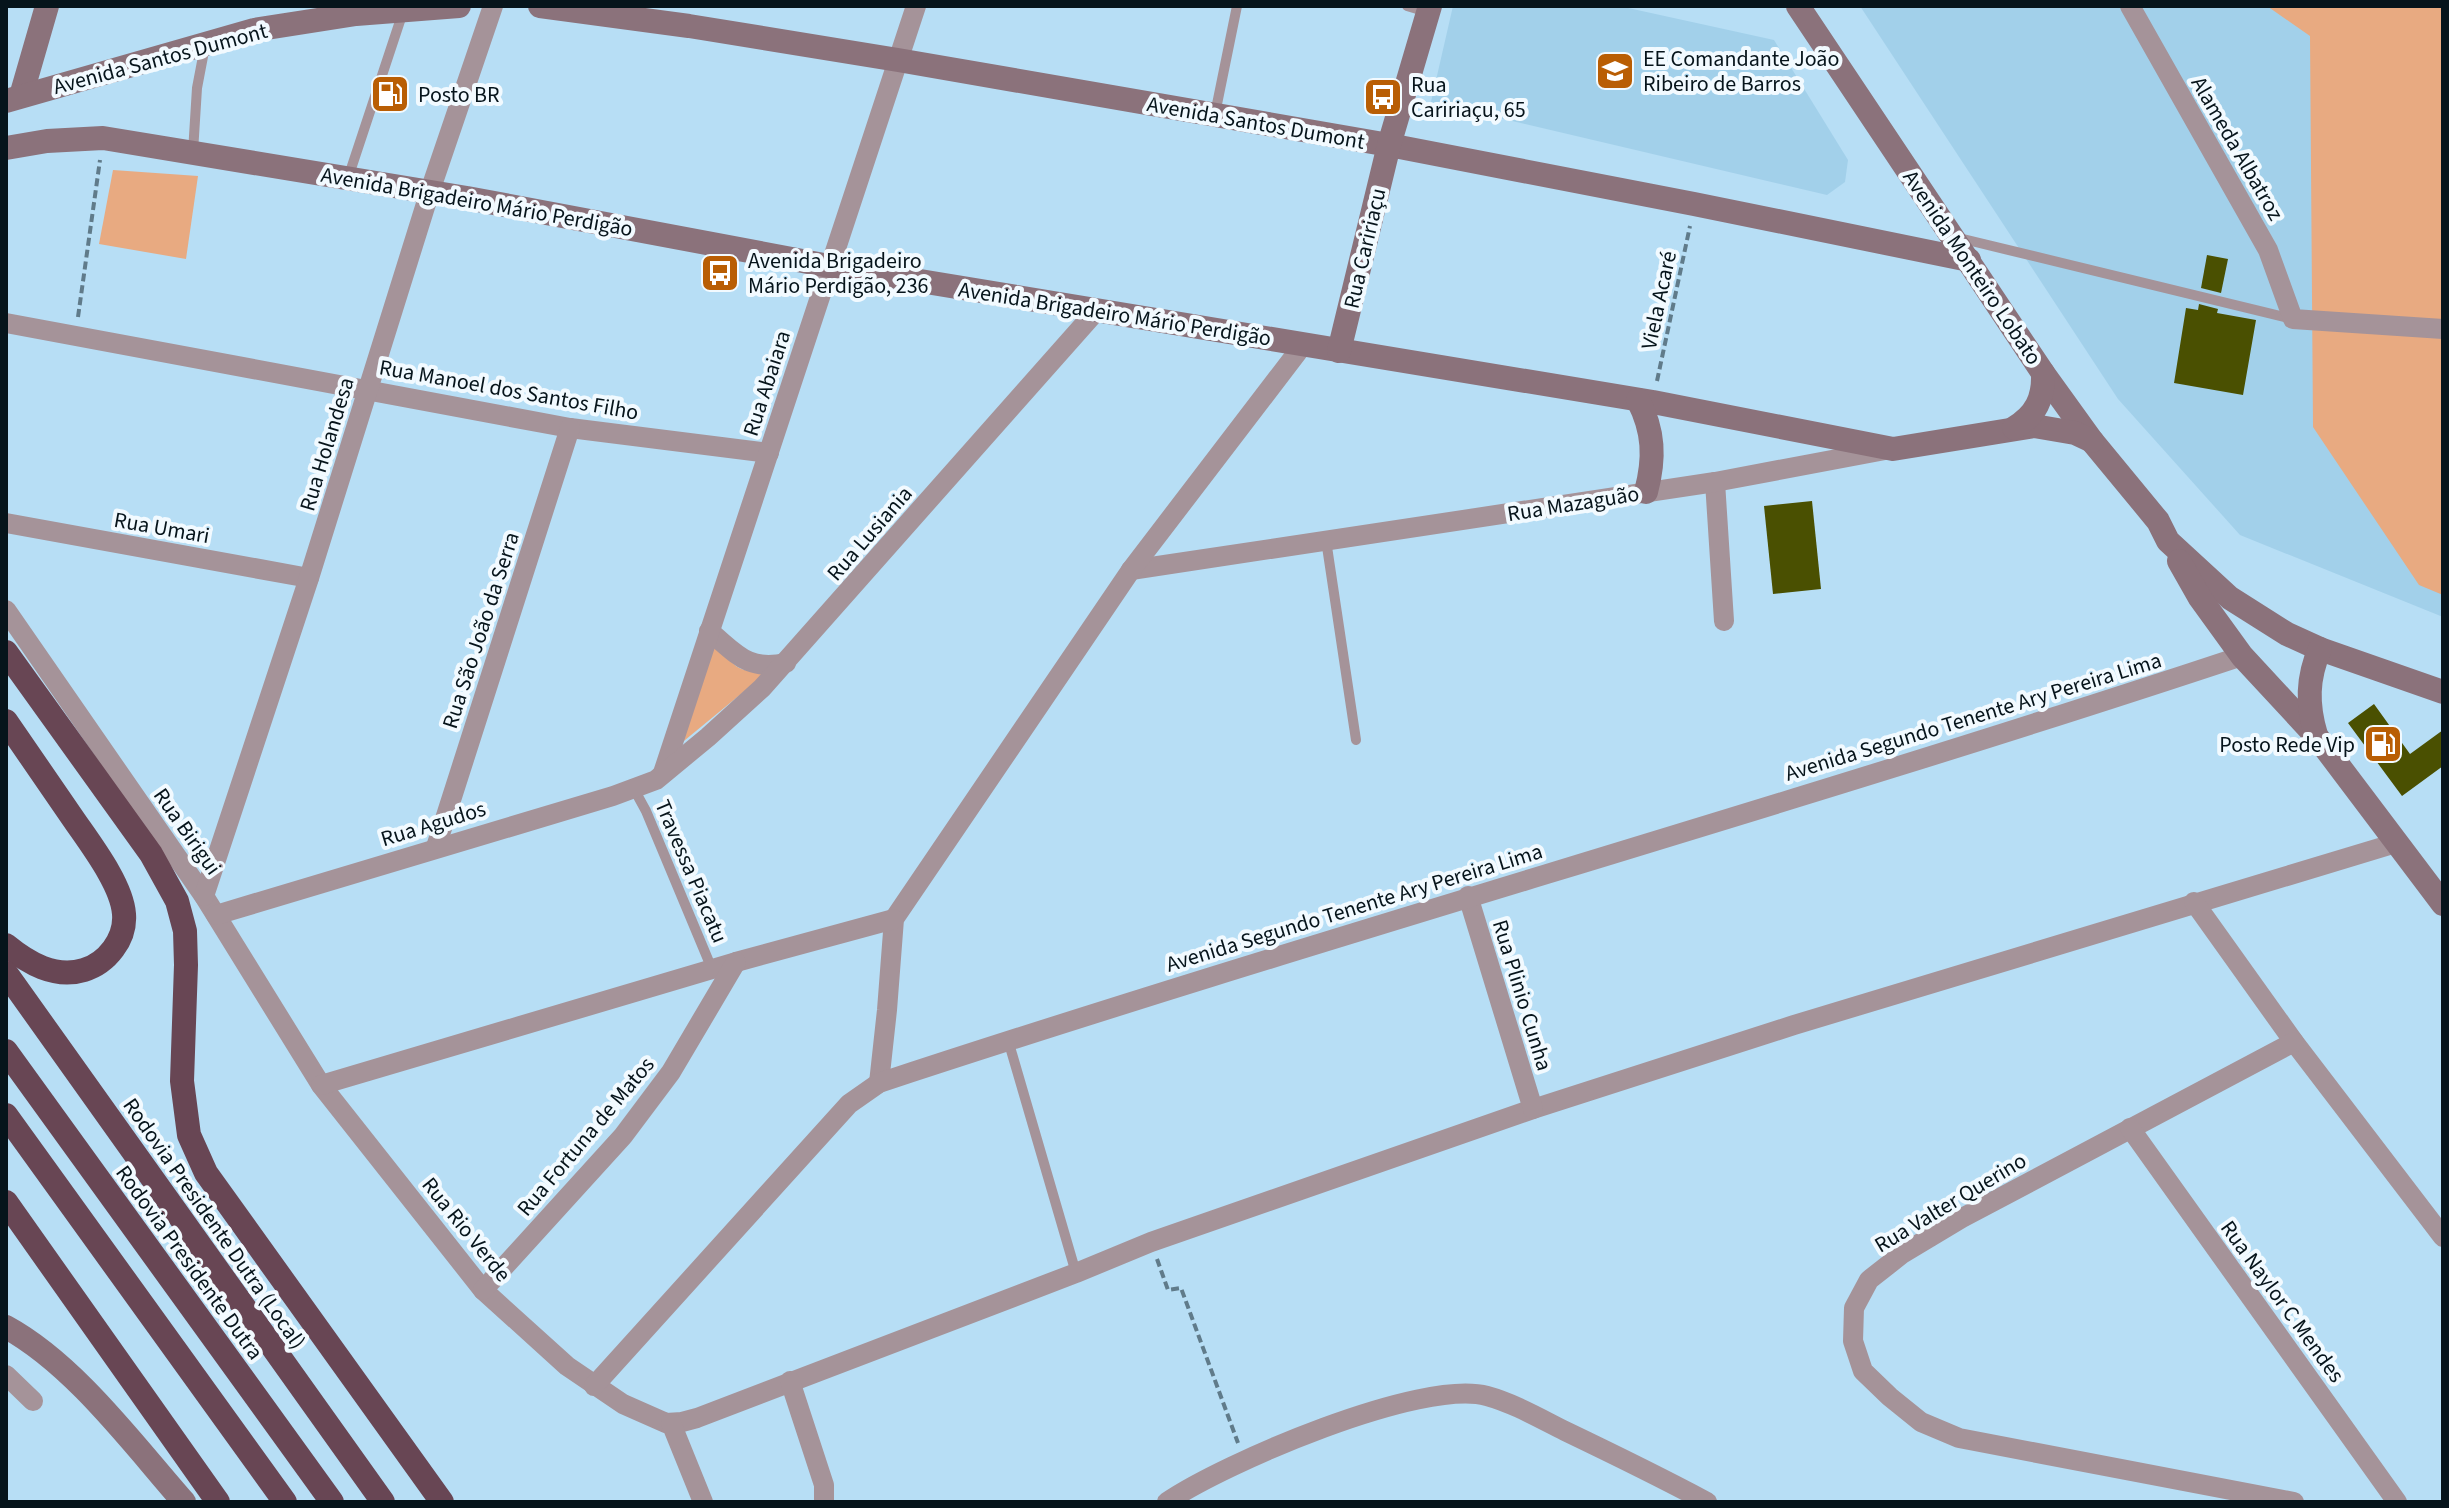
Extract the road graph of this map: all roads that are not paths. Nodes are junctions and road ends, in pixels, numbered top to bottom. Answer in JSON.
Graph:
{"nodes":[{"id":1,"x":47,"y":6,"type":"edge"},
{"id":2,"x":459,"y":6,"type":"edge"},
{"id":3,"x":493,"y":6,"type":"edge"},
{"id":4,"x":540,"y":6,"type":"edge"},
{"id":5,"x":916,"y":6,"type":"edge"},
{"id":6,"x":1237,"y":6,"type":"edge"},
{"id":7,"x":1798,"y":6,"type":"edge"},
{"id":8,"x":2130,"y":6,"type":"edge"},
{"id":9,"x":1422,"y":8,"type":"edge"},
{"id":10,"x":404,"y":10,"type":"junction"},
{"id":11,"x":205,"y":44,"type":"junction"},
{"id":12,"x":898,"y":60,"type":"junction"},
{"id":13,"x":13,"y":99,"type":"edge"},
{"id":14,"x":1215,"y":115,"type":"junction"},
{"id":15,"x":1389,"y":145,"type":"junction"},
{"id":16,"x":6,"y":148,"type":"edge"},
{"id":17,"x":193,"y":152,"type":"junction"},
{"id":18,"x":348,"y":178,"type":"junction"},
{"id":19,"x":430,"y":191,"type":"junction"},
{"id":20,"x":1953,"y":237,"type":"junction"},
{"id":21,"x":1969,"y":260,"type":"junction"},
{"id":22,"x":829,"y":266,"type":"junction"},
{"id":23,"x":1097,"y":310,"type":"junction"},
{"id":24,"x":2293,"y":319,"type":"junction"},
{"id":25,"x":6,"y":323,"type":"edge"},
{"id":26,"x":2443,"y":329,"type":"edge"},
{"id":27,"x":1303,"y":345,"type":"junction"},
{"id":28,"x":1339,"y":351,"type":"junction"},
{"id":29,"x":2043,"y":373,"type":"junction"},
{"id":30,"x":368,"y":389,"type":"junction"},
{"id":31,"x":1646,"y":401,"type":"junction"},
{"id":32,"x":570,"y":428,"type":"junction"},
{"id":33,"x":2014,"y":428,"type":"junction"},
{"id":34,"x":2092,"y":441,"type":"junction"},
{"id":35,"x":1893,"y":449,"type":"junction"},
{"id":36,"x":769,"y":453,"type":"junction"},
{"id":37,"x":1715,"y":482,"type":"junction"},
{"id":38,"x":1646,"y":492,"type":"junction"},
{"id":39,"x":6,"y":523,"type":"edge"},
{"id":40,"x":2163,"y":531,"type":"junction"},
{"id":41,"x":1326,"y":540,"type":"junction"},
{"id":42,"x":1131,"y":570,"type":"junction"},
{"id":43,"x":309,"y":578,"type":"junction"},
{"id":44,"x":6,"y":610,"type":"edge"},
{"id":45,"x":1724,"y":621,"type":"dead end"},
{"id":46,"x":709,"y":631,"type":"junction"},
{"id":47,"x":2320,"y":649,"type":"junction"},
{"id":48,"x":6,"y":652,"type":"edge"},
{"id":49,"x":2242,"y":656,"type":"junction"},
{"id":50,"x":786,"y":663,"type":"junction"},
{"id":51,"x":2443,"y":692,"type":"edge"},
{"id":52,"x":6,"y":721,"type":"edge"},
{"id":53,"x":2317,"y":737,"type":"junction"},
{"id":54,"x":1356,"y":740,"type":"dead end"},
{"id":55,"x":662,"y":775,"type":"junction"},
{"id":56,"x":634,"y":789,"type":"junction"},
{"id":57,"x":2396,"y":843,"type":"junction"},
{"id":58,"x":436,"y":847,"type":"junction"},
{"id":59,"x":204,"y":896,"type":"junction"},
{"id":60,"x":1468,"y":896,"type":"junction"},
{"id":61,"x":2194,"y":902,"type":"junction"},
{"id":62,"x":2443,"y":904,"type":"edge"},
{"id":63,"x":216,"y":915,"type":"junction"},
{"id":64,"x":894,"y":919,"type":"junction"},
{"id":65,"x":6,"y":945,"type":"edge"},
{"id":66,"x":736,"y":962,"type":"junction"},
{"id":67,"x":712,"y":969,"type":"junction"},
{"id":68,"x":6,"y":973,"type":"edge"},
{"id":69,"x":1008,"y":1040,"type":"junction"},
{"id":70,"x":2294,"y":1042,"type":"junction"},
{"id":71,"x":6,"y":1051,"type":"edge"},
{"id":72,"x":879,"y":1083,"type":"junction"},
{"id":73,"x":321,"y":1085,"type":"junction"},
{"id":74,"x":1533,"y":1109,"type":"junction"},
{"id":75,"x":6,"y":1115,"type":"edge"},
{"id":76,"x":2130,"y":1128,"type":"junction"},
{"id":77,"x":6,"y":1202,"type":"edge"},
{"id":78,"x":2443,"y":1237,"type":"edge"},
{"id":79,"x":1076,"y":1273,"type":"junction"},
{"id":80,"x":483,"y":1290,"type":"junction"},
{"id":81,"x":6,"y":1327,"type":"edge"},
{"id":82,"x":6,"y":1375,"type":"edge"},
{"id":83,"x":790,"y":1381,"type":"junction"},
{"id":84,"x":594,"y":1386,"type":"junction"},
{"id":85,"x":33,"y":1401,"type":"dead end"},
{"id":86,"x":671,"y":1423,"type":"junction"},
{"id":87,"x":1182,"y":1499,"type":"edge"},
{"id":88,"x":184,"y":1502,"type":"edge"},
{"id":89,"x":218,"y":1502,"type":"edge"},
{"id":90,"x":285,"y":1502,"type":"edge"},
{"id":91,"x":332,"y":1502,"type":"edge"},
{"id":92,"x":383,"y":1502,"type":"edge"},
{"id":93,"x":442,"y":1502,"type":"edge"},
{"id":94,"x":703,"y":1502,"type":"edge"},
{"id":95,"x":824,"y":1502,"type":"edge"},
{"id":96,"x":1707,"y":1502,"type":"edge"},
{"id":97,"x":2294,"y":1502,"type":"edge"},
{"id":98,"x":2397,"y":1502,"type":"edge"}],
"edges":[{"from":1,"to":13,"type":"main road"},
{"from":2,"to":10,"type":"main road","name":"Avenida Santos Dumont"},
{"from":3,"to":19,"type":"street","name":"Rua Holandesa"},
{"from":4,"to":12,"type":"main road","name":"Avenida Santos Dumont"},
{"from":5,"to":12,"type":"street","name":"Rua Abaiara"},
{"from":6,"to":14,"type":"lane"},
{"from":7,"to":20,"type":"main road","name":"Avenida Monteiro Lobato"},
{"from":8,"to":24,"type":"street","name":"Alameda Albatroz"},
{"from":9,"to":15,"type":"main road","name":"Rua Caririaçu"},
{"from":10,"to":11,"type":"main road","name":"Avenida Santos Dumont"},
{"from":10,"to":18,"type":"lane"},
{"from":11,"to":13,"type":"main road","name":"Avenida Santos Dumont"},
{"from":11,"to":17,"type":"lane"},
{"from":12,"to":14,"type":"main road","name":"Avenida Santos Dumont"},
{"from":12,"to":22,"type":"street","name":"Rua Abaiara"},
{"from":14,"to":15,"type":"main road","name":"Avenida Santos Dumont"},
{"from":15,"to":21,"type":"main road","name":"Avenida Santos Dumont"},
{"from":15,"to":28,"type":"main road","name":"Rua Caririaçu"},
{"from":16,"to":17,"type":"main road","name":"Avenida Brigadeiro Mário Perdigão"},
{"from":17,"to":18,"type":"main road","name":"Avenida Brigadeiro Mário Perdigão"},
{"from":18,"to":19,"type":"main road","name":"Avenida Brigadeiro Mário Perdigão"},
{"from":19,"to":22,"type":"main road","name":"Avenida Brigadeiro Mário Perdigão"},
{"from":19,"to":30,"type":"street","name":"Rua Holandesa"},
{"from":20,"to":21,"type":"main road","name":"Avenida Monteiro Lobato"},
{"from":20,"to":24,"type":"lane"},
{"from":21,"to":29,"type":"main road","name":"Avenida Monteiro Lobato"},
{"from":22,"to":23,"type":"main road","name":"Avenida Brigadeiro Mário Perdigão"},
{"from":22,"to":36,"type":"street","name":"Rua Abaiara"},
{"from":23,"to":27,"type":"main road","name":"Avenida Brigadeiro Mário Perdigão"},
{"from":23,"to":50,"type":"street","name":"Rua Lusiania"},
{"from":24,"to":26,"type":"street"},
{"from":25,"to":30,"type":"street","name":"Rua Manoel dos Santos Filho"},
{"from":27,"to":28,"type":"main road","name":"Avenida Brigadeiro Mário Perdigão"},
{"from":27,"to":42,"type":"street"},
{"from":28,"to":31,"type":"main road","name":"Avenida Brigadeiro Mário Perdigão"},
{"from":29,"to":33,"type":"main road"},
{"from":29,"to":34,"type":"main road","name":"Avenida Monteiro Lobato"},
{"from":30,"to":32,"type":"street","name":"Rua Manoel dos Santos Filho"},
{"from":30,"to":43,"type":"street","name":"Rua Holandesa"},
{"from":31,"to":35,"type":"main road","name":"Avenida Brigadeiro Mário Perdigão"},
{"from":31,"to":38,"type":"main road"},
{"from":32,"to":36,"type":"street","name":"Rua Manoel dos Santos Filho"},
{"from":32,"to":58,"type":"street","name":"Rua São João da Serra"},
{"from":33,"to":34,"type":"main road","name":"Rua Mazaguão"},
{"from":33,"to":35,"type":"main road","name":"Rua Mazaguão"},
{"from":34,"to":40,"type":"main road","name":"Avenida Monteiro Lobato"},
{"from":35,"to":37,"type":"street","name":"Rua Mazaguão"},
{"from":36,"to":46,"type":"street","name":"Rua Abaiara"},
{"from":37,"to":38,"type":"street","name":"Rua Mazaguão"},
{"from":37,"to":45,"type":"street"},
{"from":38,"to":41,"type":"street","name":"Rua Mazaguão"},
{"from":39,"to":43,"type":"street","name":"Rua Umari"},
{"from":40,"to":47,"type":"main road","name":"Avenida Monteiro Lobato"},
{"from":40,"to":49,"type":"main road"},
{"from":41,"to":42,"type":"street","name":"Rua Mazaguão"},
{"from":41,"to":54,"type":"lane"},
{"from":42,"to":64,"type":"street"},
{"from":43,"to":59,"type":"street","name":"Rua Holandesa"},
{"from":44,"to":59,"type":"street","name":"Rua Birigui"},
{"from":46,"to":50,"type":"street"},
{"from":46,"to":55,"type":"street","name":"Rua Abaiara"},
{"from":47,"to":51,"type":"main road","name":"Avenida Monteiro Lobato"},
{"from":47,"to":53,"type":"main road"},
{"from":48,"to":93,"type":"highway"},
{"from":49,"to":53,"type":"main road"},
{"from":49,"to":60,"type":"street","name":"Avenida Segundo Tenente Ary Pereira Lima"},
{"from":50,"to":55,"type":"street","name":"Rua Lusiania"},
{"from":52,"to":65,"type":"highway"},
{"from":53,"to":57,"type":"main road"},
{"from":55,"to":56,"type":"street","name":"Rua Agudos"},
{"from":56,"to":58,"type":"street","name":"Rua Agudos"},
{"from":56,"to":67,"type":"lane","name":"Travessa Piacatu"},
{"from":57,"to":61,"type":"street"},
{"from":57,"to":62,"type":"main road"},
{"from":58,"to":63,"type":"street","name":"Rua Agudos"},
{"from":59,"to":63,"type":"street","name":"Rua Birigui"},
{"from":60,"to":69,"type":"street","name":"Avenida Segundo Tenente Ary Pereira Lima"},
{"from":60,"to":74,"type":"street","name":"Rua Plinio Cunha"},
{"from":61,"to":70,"type":"street"},
{"from":61,"to":74,"type":"street"},
{"from":63,"to":73,"type":"street","name":"Rua Birigui"},
{"from":64,"to":66,"type":"street"},
{"from":64,"to":72,"type":"street"},
{"from":66,"to":67,"type":"street"},
{"from":66,"to":80,"type":"street","name":"Rua Fortuna de Matos"},
{"from":67,"to":73,"type":"street"},
{"from":68,"to":92,"type":"highway","name":"Rodovia Presidente Dutra (Local)"},
{"from":69,"to":72,"type":"street","name":"Avenida Segundo Tenente Ary Pereira Lima"},
{"from":69,"to":79,"type":"lane"},
{"from":70,"to":76,"type":"street","name":"Rua Valter Querino"},
{"from":70,"to":78,"type":"street"},
{"from":71,"to":91,"type":"highway","name":"Rodovia Presidente Dutra"},
{"from":72,"to":84,"type":"street","name":"Avenida Segundo Tenente Ary Pereira Lima"},
{"from":73,"to":80,"type":"street","name":"Rua Rio Verde"},
{"from":74,"to":79,"type":"street"},
{"from":75,"to":90,"type":"highway"},
{"from":76,"to":97,"type":"street","name":"Rua Valter Querino"},
{"from":76,"to":98,"type":"street","name":"Rua Naylor C Mendes"},
{"from":77,"to":89,"type":"highway"},
{"from":79,"to":83,"type":"street"},
{"from":80,"to":84,"type":"street","name":"Rua Rio Verde"},
{"from":81,"to":88,"type":"main road"},
{"from":82,"to":85,"type":"street"},
{"from":83,"to":86,"type":"street"},
{"from":83,"to":95,"type":"street"},
{"from":84,"to":86,"type":"street","name":"Rua Rio Verde"},
{"from":86,"to":94,"type":"street"},
{"from":87,"to":96,"type":"street"}]}
